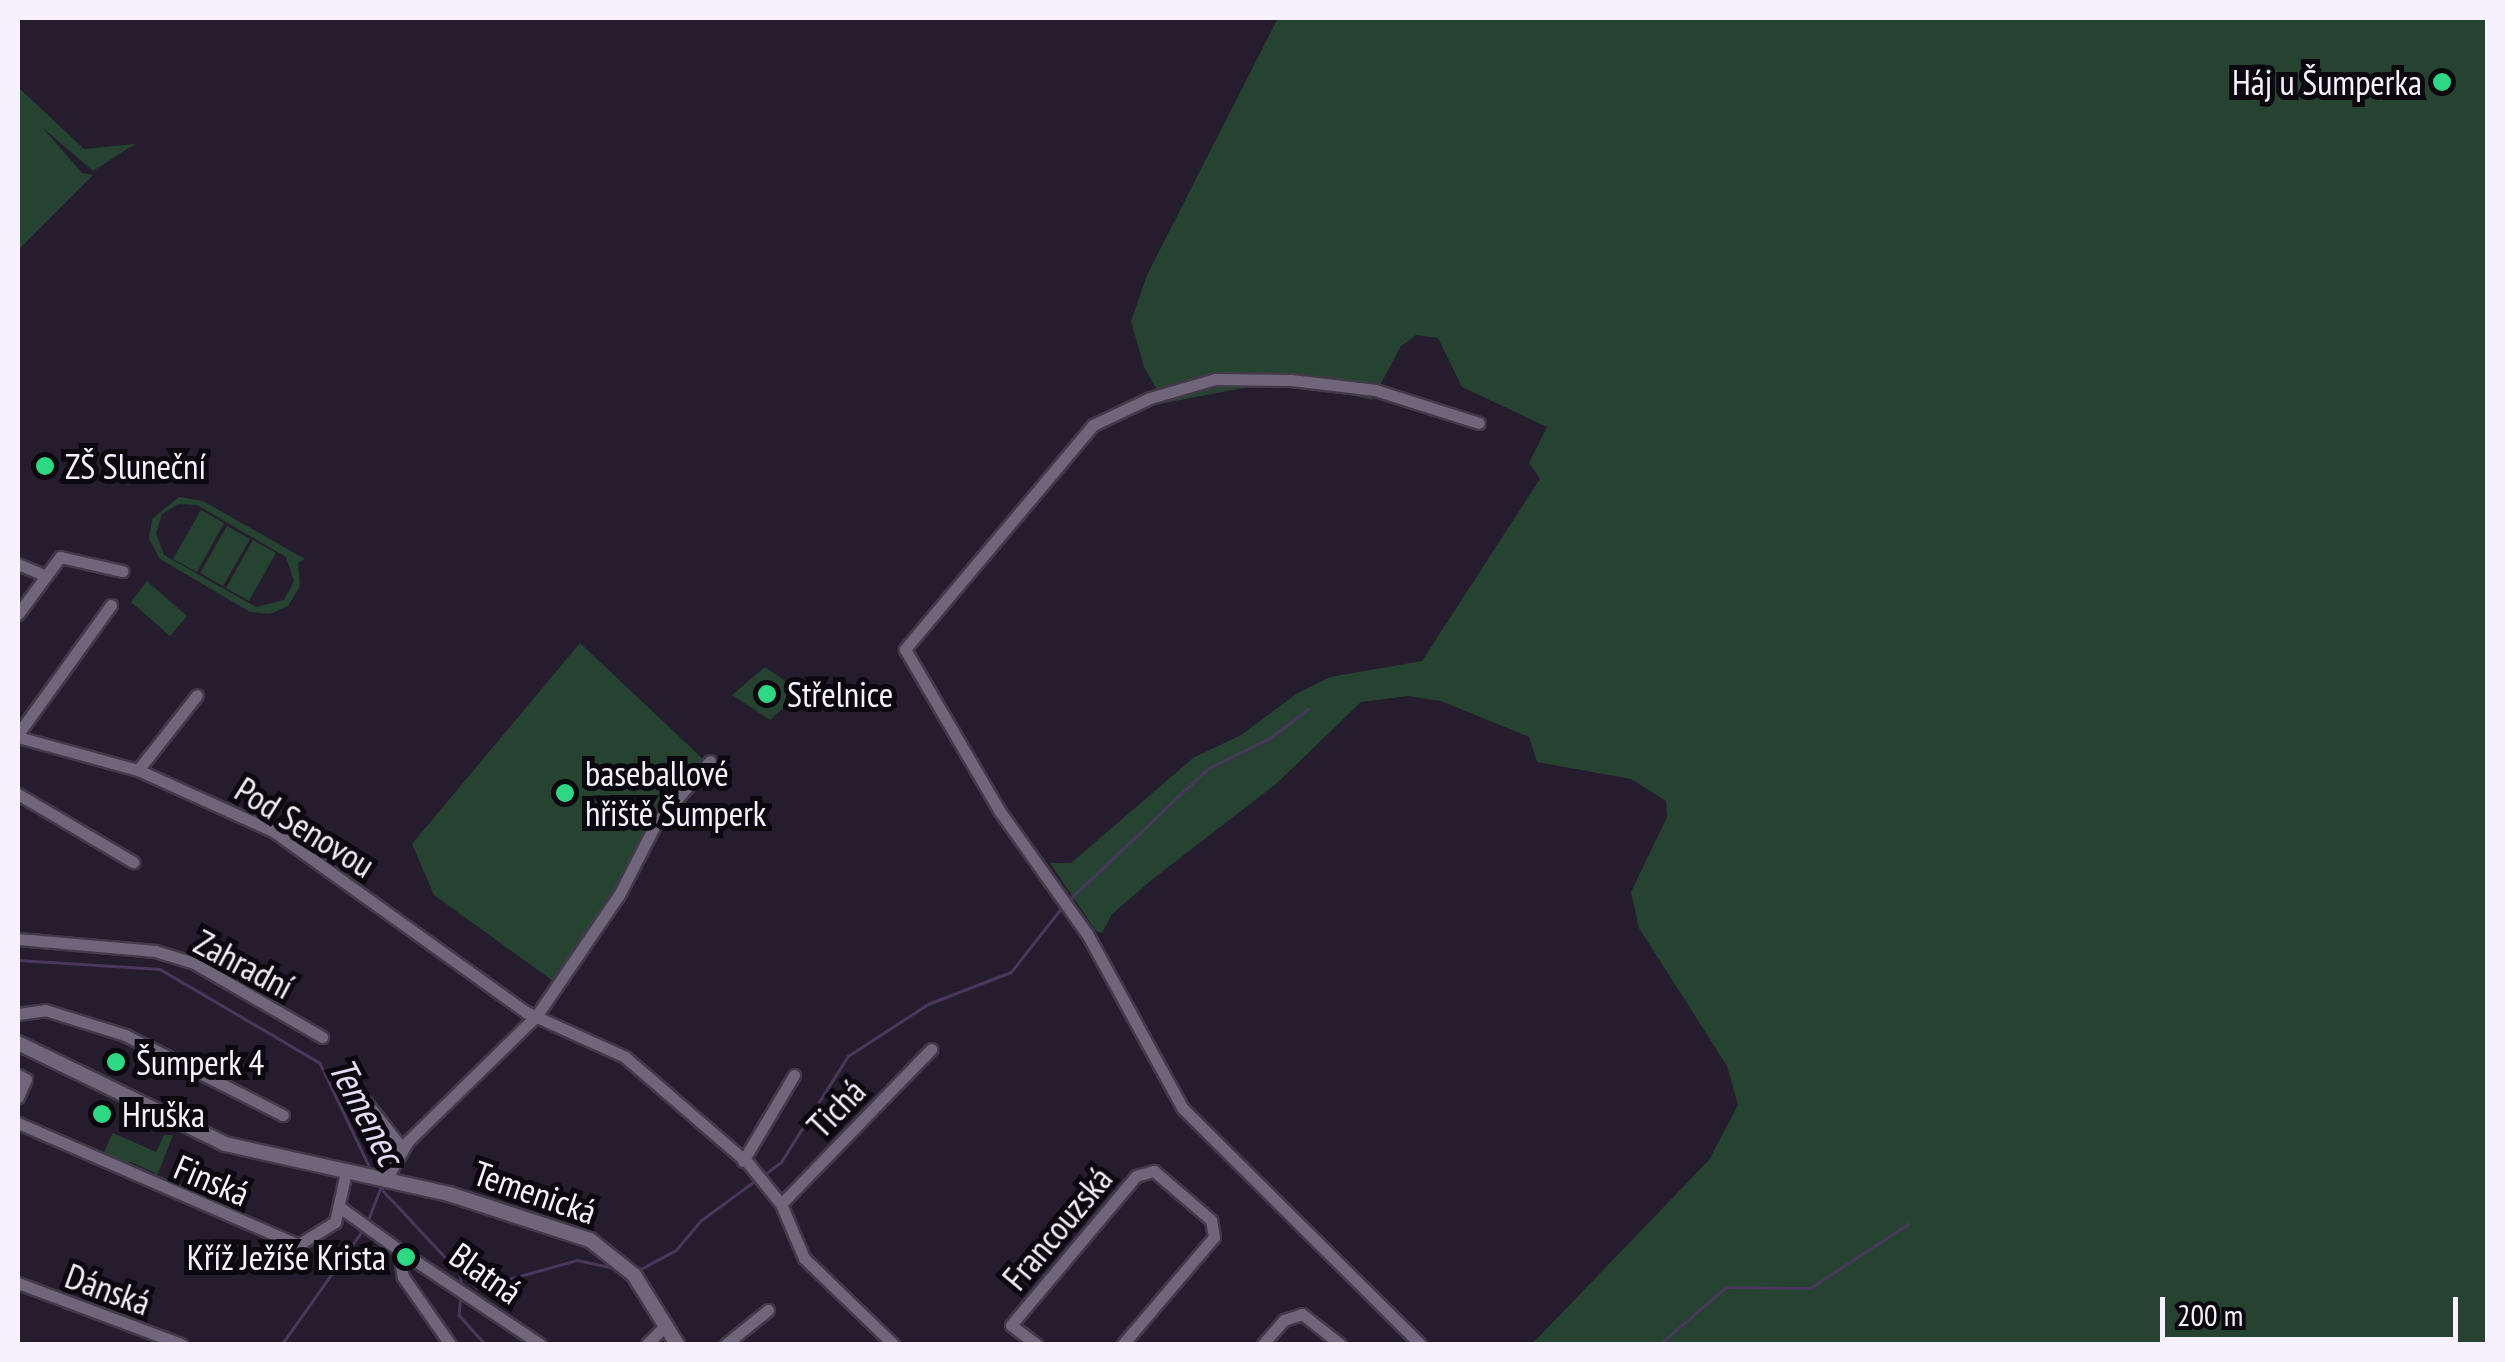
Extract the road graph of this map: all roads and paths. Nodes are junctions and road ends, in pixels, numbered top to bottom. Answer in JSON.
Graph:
{"nodes":[{"id":1,"x":1479,"y":424,"type":"dead end"},
{"id":2,"x":18,"y":564,"type":"edge"},
{"id":3,"x":122,"y":571,"type":"dead end"},
{"id":4,"x":42,"y":574,"type":"junction"},
{"id":5,"x":111,"y":605,"type":"dead end"},
{"id":6,"x":18,"y":614,"type":"edge"},
{"id":7,"x":197,"y":694,"type":"dead end"},
{"id":8,"x":18,"y":735,"type":"edge"},
{"id":9,"x":710,"y":761,"type":"dead end"},
{"id":10,"x":138,"y":770,"type":"junction"},
{"id":11,"x":18,"y":794,"type":"edge"},
{"id":12,"x":133,"y":862,"type":"dead end"},
{"id":13,"x":18,"y":939,"type":"edge"},
{"id":14,"x":18,"y":1014,"type":"edge"},
{"id":15,"x":537,"y":1015,"type":"junction"},
{"id":16,"x":322,"y":1037,"type":"dead end"},
{"id":17,"x":18,"y":1043,"type":"edge"},
{"id":18,"x":931,"y":1049,"type":"dead end"},
{"id":19,"x":18,"y":1075,"type":"edge"},
{"id":20,"x":794,"y":1075,"type":"dead end"},
{"id":21,"x":18,"y":1097,"type":"edge"},
{"id":22,"x":364,"y":1101,"type":"dead end"},
{"id":23,"x":283,"y":1114,"type":"dead end"},
{"id":24,"x":18,"y":1123,"type":"edge"},
{"id":25,"x":402,"y":1148,"type":"junction"},
{"id":26,"x":744,"y":1161,"type":"junction"},
{"id":27,"x":351,"y":1173,"type":"junction"},
{"id":28,"x":382,"y":1180,"type":"junction"},
{"id":29,"x":781,"y":1204,"type":"junction"},
{"id":30,"x":341,"y":1208,"type":"junction"},
{"id":31,"x":399,"y":1250,"type":"junction"},
{"id":32,"x":18,"y":1283,"type":"edge"},
{"id":33,"x":768,"y":1310,"type":"dead end"},
{"id":34,"x":666,"y":1326,"type":"junction"},
{"id":35,"x":181,"y":1344,"type":"edge"},
{"id":36,"x":450,"y":1344,"type":"edge"},
{"id":37,"x":540,"y":1344,"type":"edge"},
{"id":38,"x":647,"y":1344,"type":"edge"},
{"id":39,"x":677,"y":1344,"type":"edge"},
{"id":40,"x":726,"y":1344,"type":"edge"},
{"id":41,"x":893,"y":1344,"type":"edge"},
{"id":42,"x":1036,"y":1344,"type":"edge"},
{"id":43,"x":1124,"y":1344,"type":"edge"},
{"id":44,"x":1263,"y":1344,"type":"edge"},
{"id":45,"x":1340,"y":1344,"type":"edge"},
{"id":46,"x":1420,"y":1344,"type":"edge"}],
"edges":[{"from":1,"to":46,"type":"street"},
{"from":2,"to":4,"type":"street"},
{"from":3,"to":4,"type":"street"},
{"from":4,"to":6,"type":"street"},
{"from":5,"to":8,"type":"street"},
{"from":7,"to":10,"type":"street"},
{"from":8,"to":10,"type":"street","name":"Pod Senovou"},
{"from":9,"to":15,"type":"street"},
{"from":10,"to":15,"type":"street","name":"Pod Senovou"},
{"from":11,"to":12,"type":"street"},
{"from":13,"to":16,"type":"street","name":"Zahradní"},
{"from":14,"to":23,"type":"street"},
{"from":15,"to":25,"type":"street"},
{"from":15,"to":26,"type":"street","name":"Pod Senovou"},
{"from":17,"to":27,"type":"street","name":"Temenická"},
{"from":18,"to":29,"type":"street","name":"Tichá"},
{"from":19,"to":21,"type":"street"},
{"from":20,"to":26,"type":"street"},
{"from":22,"to":25,"type":"street"},
{"from":24,"to":30,"type":"street","name":"Finská"},
{"from":25,"to":28,"type":"street"},
{"from":26,"to":29,"type":"street","name":"Pod Senovou"},
{"from":27,"to":28,"type":"street","name":"Temenická"},
{"from":27,"to":30,"type":"street"},
{"from":28,"to":34,"type":"street","name":"Temenická"},
{"from":29,"to":41,"type":"street","name":"Pod Senovou"},
{"from":30,"to":31,"type":"street","name":"Blatná"},
{"from":31,"to":36,"type":"street"},
{"from":31,"to":37,"type":"street","name":"Blatná"},
{"from":32,"to":35,"type":"street","name":"Dánská"},
{"from":33,"to":40,"type":"street"},
{"from":34,"to":38,"type":"street"},
{"from":34,"to":39,"type":"street","name":"Temenická"},
{"from":42,"to":43,"type":"street","name":"Francouzská"},
{"from":44,"to":45,"type":"street"}]}
